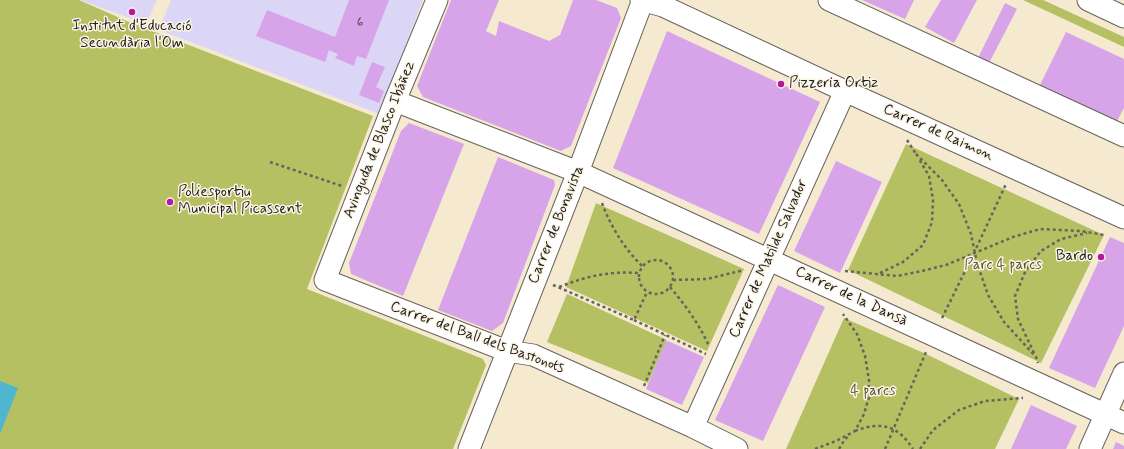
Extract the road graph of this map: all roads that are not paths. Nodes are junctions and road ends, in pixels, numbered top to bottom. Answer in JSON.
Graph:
{"nodes":[{"id":1,"x":437,"y":0,"type":"edge"},
{"id":2,"x":642,"y":0,"type":"edge"},
{"id":3,"x":830,"y":0,"type":"edge"},
{"id":4,"x":1088,"y":0,"type":"edge"},
{"id":5,"x":1124,"y":17,"type":"edge"},
{"id":6,"x":845,"y":91,"type":"junction"},
{"id":7,"x":395,"y":101,"type":"junction"},
{"id":8,"x":1124,"y":136,"type":"edge"},
{"id":9,"x":578,"y":172,"type":"junction"},
{"id":10,"x":1124,"y":218,"type":"edge"},
{"id":11,"x":769,"y":260,"type":"junction"},
{"id":12,"x":325,"y":280,"type":"joint"},
{"id":13,"x":506,"y":351,"type":"junction"},
{"id":14,"x":1124,"y":373,"type":"edge"},
{"id":15,"x":1105,"y":414,"type":"junction"},
{"id":16,"x":1124,"y":423,"type":"edge"},
{"id":17,"x":693,"y":427,"type":"junction"},
{"id":18,"x":468,"y":449,"type":"edge"},
{"id":19,"x":737,"y":449,"type":"edge"},
{"id":20,"x":1090,"y":449,"type":"edge"}],
"edges":[{"from":1,"to":7,"type":"street","name":"Avinguda de Blasco Ibáñez"},
{"from":2,"to":6,"type":"street","name":"Carrer de Raimon"},
{"from":2,"to":9,"type":"street","name":"Carrer de Bonavista"},
{"from":3,"to":8,"type":"street"},
{"from":4,"to":5,"type":"street"},
{"from":6,"to":10,"type":"street","name":"Carrer de Raimon"},
{"from":6,"to":11,"type":"street","name":"Carrer de Matilde Salvador"},
{"from":7,"to":9,"type":"street","name":"Carrer de la Dansà"},
{"from":7,"to":12,"type":"street","name":"Avinguda de Blasco Ibáñez"},
{"from":9,"to":11,"type":"street","name":"Carrer de la Dansà"},
{"from":9,"to":13,"type":"street","name":"Carrer de Bonavista"},
{"from":11,"to":15,"type":"street","name":"Carrer de la Dansà"},
{"from":11,"to":17,"type":"street","name":"Carrer de Matilde Salvador"},
{"from":12,"to":13,"type":"street","name":"Carrer del Ball dels Bastonots"},
{"from":13,"to":17,"type":"street","name":"Carrer del Ball dels Bastonots"},
{"from":13,"to":18,"type":"street","name":"Carrer de Bonavista"},
{"from":14,"to":15,"type":"street"},
{"from":15,"to":16,"type":"street","name":"Carrer de la Dansà"},
{"from":15,"to":20,"type":"street"},
{"from":17,"to":19,"type":"street","name":"Carrer del Ball dels Bastonots"}]}
